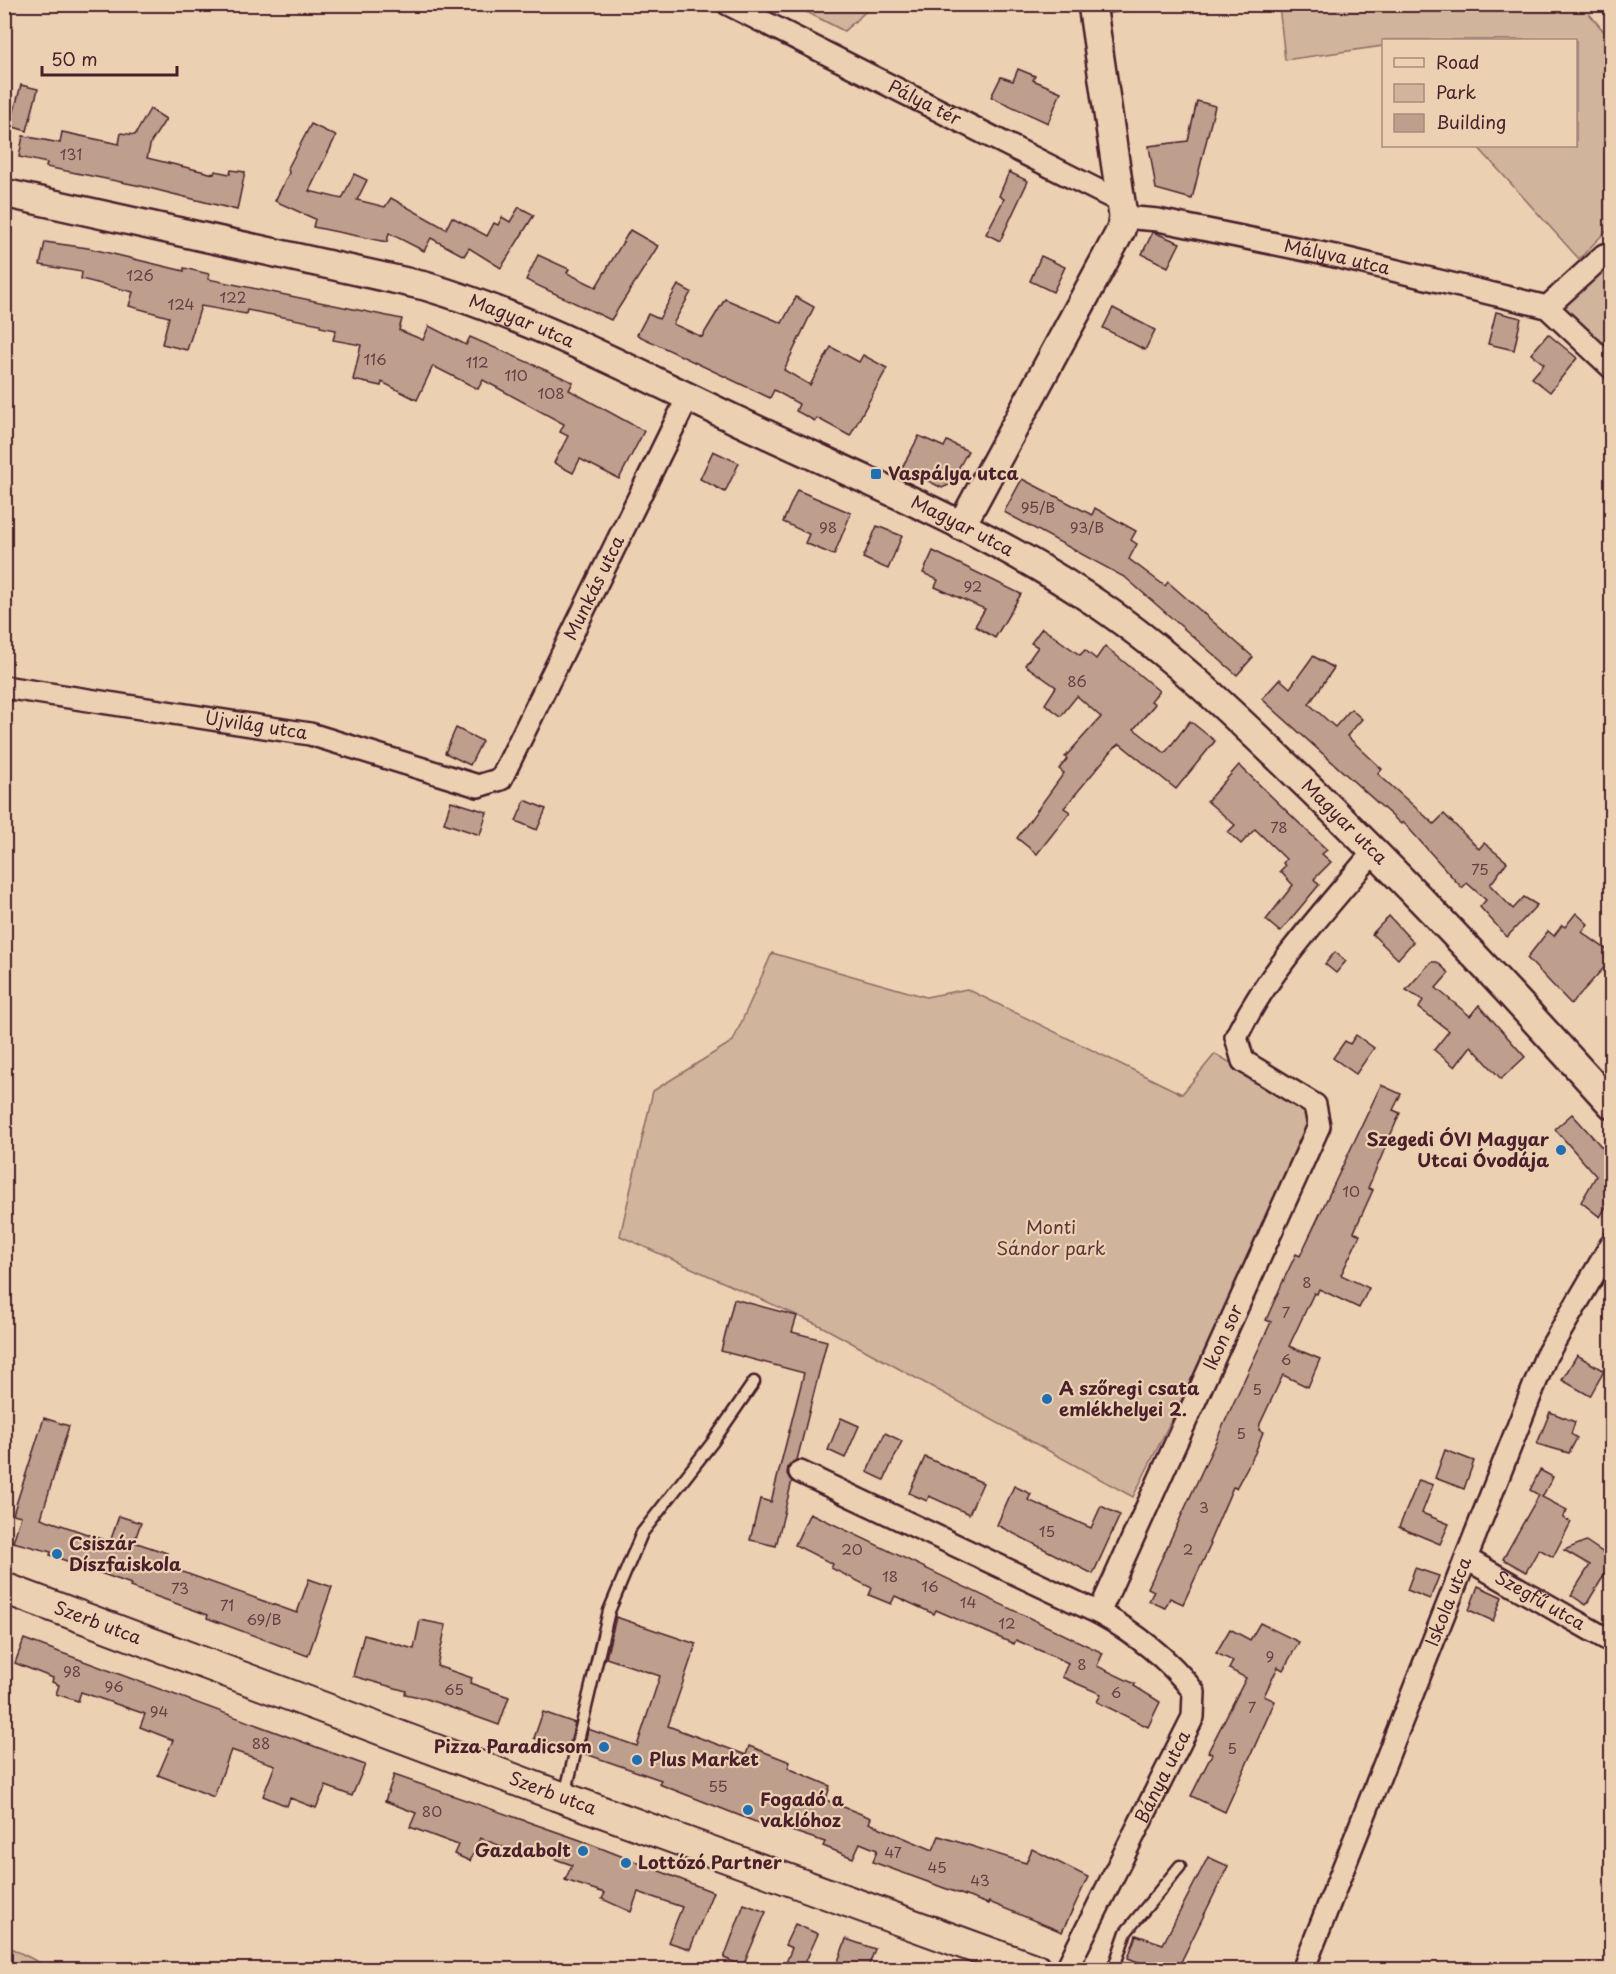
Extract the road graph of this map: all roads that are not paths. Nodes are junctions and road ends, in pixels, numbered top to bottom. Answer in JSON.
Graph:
{"nodes":[{"id":1,"x":728,"y":4,"type":"edge"},
{"id":2,"x":1092,"y":4,"type":"edge"},
{"id":3,"x":4,"y":193,"type":"edge"},
{"id":4,"x":1122,"y":209,"type":"junction"},
{"id":5,"x":1611,"y":255,"type":"edge"},
{"id":6,"x":1547,"y":307,"type":"junction"},
{"id":7,"x":1611,"y":368,"type":"edge"},
{"id":8,"x":688,"y":397,"type":"junction"},
{"id":9,"x":961,"y":526,"type":"junction"},
{"id":10,"x":4,"y":687,"type":"edge"},
{"id":11,"x":501,"y":779,"type":"joint"},
{"id":12,"x":1375,"y":850,"type":"junction"},
{"id":13,"x":1611,"y":1105,"type":"edge"},
{"id":14,"x":1611,"y":1243,"type":"edge"},
{"id":15,"x":754,"y":1382,"type":"dead end"},
{"id":16,"x":800,"y":1472,"type":"dead end"},
{"id":17,"x":1467,"y":1559,"type":"junction"},
{"id":18,"x":4,"y":1588,"type":"edge"},
{"id":19,"x":1099,"y":1612,"type":"junction"},
{"id":20,"x":1611,"y":1642,"type":"edge"},
{"id":21,"x":564,"y":1798,"type":"junction"},
{"id":22,"x":1180,"y":1866,"type":"dead end"},
{"id":23,"x":1036,"y":1970,"type":"edge"},
{"id":24,"x":1066,"y":1970,"type":"edge"},
{"id":25,"x":1113,"y":1970,"type":"edge"},
{"id":26,"x":1304,"y":1970,"type":"edge"}],
"edges":[{"from":1,"to":4,"type":"street","name":"Pálya tér"},
{"from":2,"to":4,"type":"street"},
{"from":3,"to":8,"type":"street","name":"Magyar utca"},
{"from":4,"to":6,"type":"street","name":"Mályva utca"},
{"from":4,"to":9,"type":"street"},
{"from":5,"to":6,"type":"street"},
{"from":6,"to":7,"type":"street"},
{"from":8,"to":9,"type":"street","name":"Magyar utca"},
{"from":8,"to":11,"type":"street","name":"Munkás utca"},
{"from":9,"to":12,"type":"street","name":"Magyar utca"},
{"from":10,"to":11,"type":"street","name":"Újvilág utca"},
{"from":12,"to":13,"type":"street","name":"Magyar utca"},
{"from":12,"to":19,"type":"street","name":"Ikon sor"},
{"from":14,"to":17,"type":"street","name":"Iskola utca"},
{"from":15,"to":21,"type":"lane"},
{"from":16,"to":19,"type":"street"},
{"from":17,"to":20,"type":"street","name":"Szegfű utca"},
{"from":17,"to":26,"type":"street","name":"Iskola utca"},
{"from":18,"to":21,"type":"main road","name":"Szerb utca"},
{"from":19,"to":24,"type":"street","name":"Bánya utca"},
{"from":21,"to":23,"type":"main road","name":"Szerb utca"},
{"from":22,"to":25,"type":"lane"}]}
